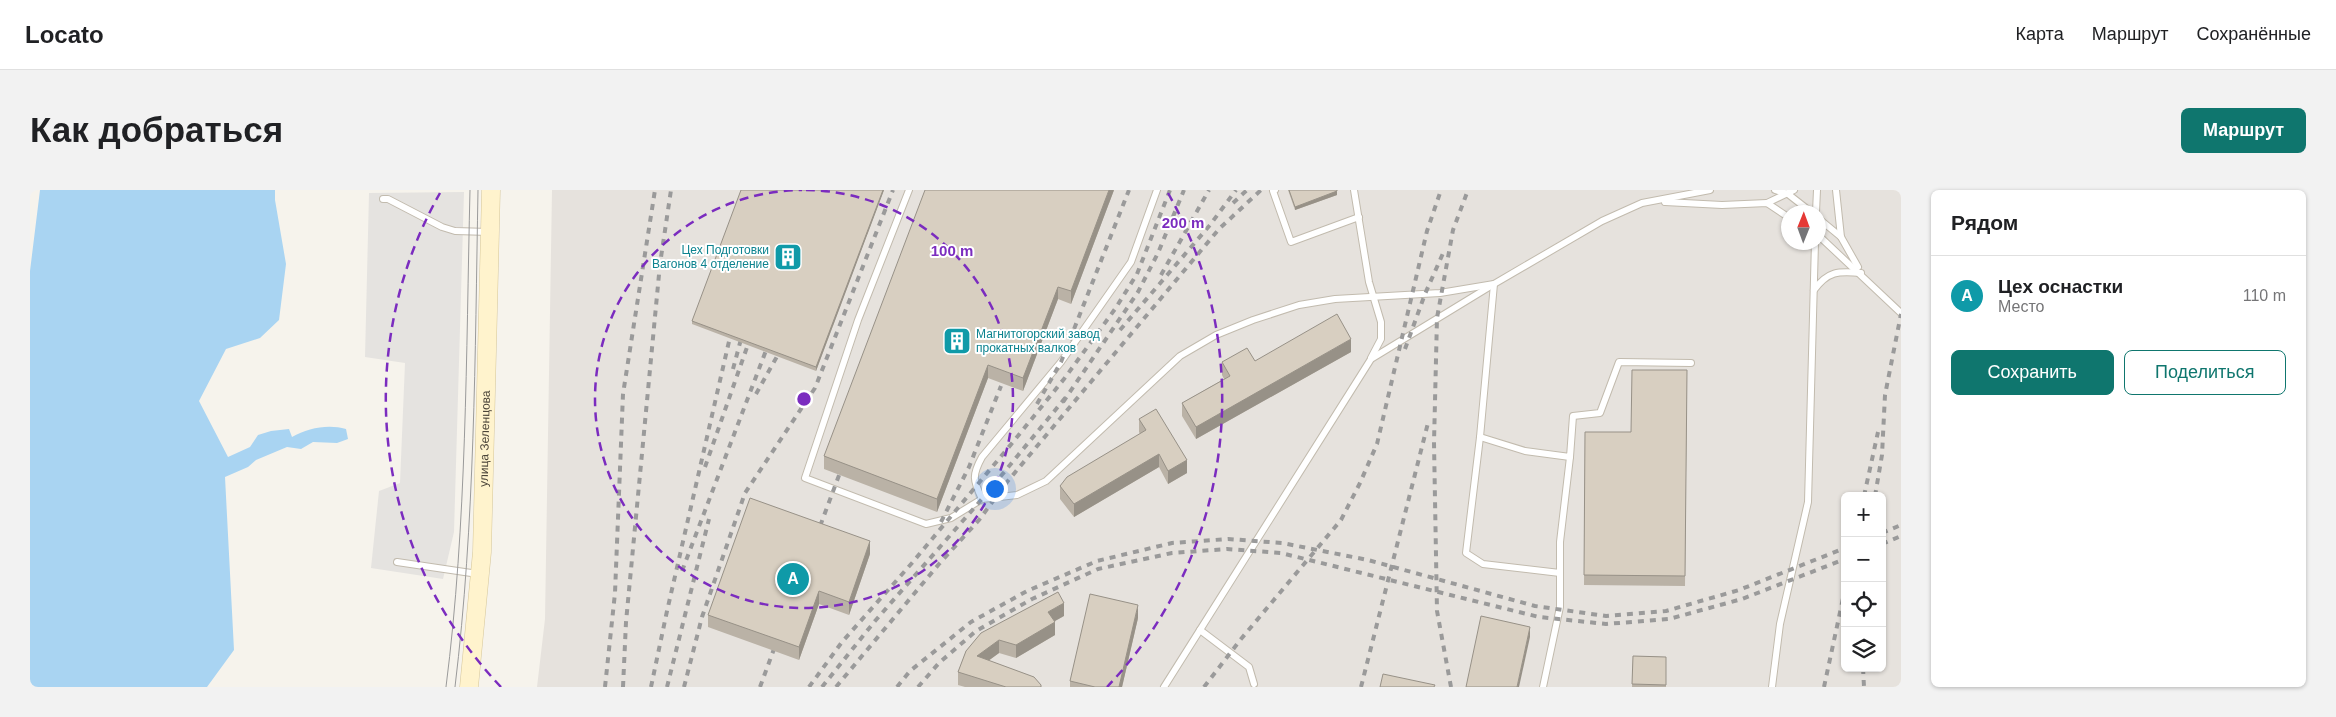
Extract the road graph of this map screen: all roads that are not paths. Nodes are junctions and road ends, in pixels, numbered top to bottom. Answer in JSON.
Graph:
{"nodes":[{"id":1,"x":491,"y":190,"type":"edge"},
{"id":2,"x":909,"y":190,"type":"edge"},
{"id":3,"x":1157,"y":190,"type":"edge"},
{"id":4,"x":1275,"y":190,"type":"edge"},
{"id":5,"x":1354,"y":190,"type":"edge"},
{"id":6,"x":1710,"y":190,"type":"edge"},
{"id":7,"x":1775,"y":190,"type":"edge"},
{"id":8,"x":1817,"y":190,"type":"edge"},
{"id":9,"x":1836,"y":190,"type":"edge"},
{"id":10,"x":1791,"y":192,"type":"edge"},
{"id":11,"x":383,"y":199,"type":"dead end"},
{"id":12,"x":1654,"y":201,"type":"junction"},
{"id":13,"x":1767,"y":203,"type":"junction"},
{"id":14,"x":1804,"y":205,"type":"edge"},
{"id":15,"x":1816,"y":205,"type":"edge"},
{"id":16,"x":1781,"y":212,"type":"edge"},
{"id":17,"x":1359,"y":217,"type":"junction"},
{"id":18,"x":1826,"y":224,"type":"edge"},
{"id":19,"x":490,"y":232,"type":"junction"},
{"id":20,"x":1842,"y":237,"type":"junction"},
{"id":21,"x":1826,"y":242,"type":"edge"},
{"id":22,"x":1815,"y":250,"type":"edge"},
{"id":23,"x":1861,"y":273,"type":"junction"},
{"id":24,"x":1494,"y":284,"type":"junction"},
{"id":25,"x":1814,"y":290,"type":"junction"},
{"id":26,"x":1372,"y":296,"type":"junction"},
{"id":27,"x":1901,"y":313,"type":"edge"},
{"id":28,"x":1371,"y":359,"type":"junction"},
{"id":29,"x":1691,"y":363,"type":"dead end"},
{"id":30,"x":1480,"y":437,"type":"junction"},
{"id":31,"x":1570,"y":457,"type":"junction"},
{"id":32,"x":982,"y":499,"type":"junction"},
{"id":33,"x":398,"y":562,"type":"dead end"},
{"id":34,"x":1560,"y":573,"type":"junction"},
{"id":35,"x":480,"y":574,"type":"junction"},
{"id":36,"x":1200,"y":630,"type":"junction"},
{"id":37,"x":1254,"y":684,"type":"dead end"},
{"id":38,"x":469,"y":687,"type":"edge"},
{"id":39,"x":1164,"y":687,"type":"edge"},
{"id":40,"x":1543,"y":687,"type":"edge"},
{"id":41,"x":1772,"y":687,"type":"edge"}],
"edges":[{"from":1,"to":19,"type":"main road","name":"улица Зеленцова"},
{"from":2,"to":32,"type":"lane"},
{"from":3,"to":32,"type":"lane"},
{"from":4,"to":17,"type":"lane"},
{"from":5,"to":17,"type":"lane"},
{"from":6,"to":12,"type":"lane"},
{"from":7,"to":10,"type":"lane"},
{"from":8,"to":15,"type":"lane"},
{"from":9,"to":20,"type":"lane"},
{"from":10,"to":13,"type":"lane"},
{"from":10,"to":14,"type":"lane"},
{"from":11,"to":19,"type":"lane"},
{"from":12,"to":13,"type":"lane"},
{"from":12,"to":24,"type":"lane"},
{"from":13,"to":16,"type":"lane"},
{"from":17,"to":26,"type":"lane"},
{"from":18,"to":20,"type":"lane"},
{"from":19,"to":35,"type":"main road","name":"улица Зеленцова"},
{"from":20,"to":23,"type":"lane"},
{"from":21,"to":23,"type":"lane"},
{"from":22,"to":25,"type":"lane"},
{"from":23,"to":25,"type":"lane"},
{"from":23,"to":27,"type":"lane"},
{"from":24,"to":26,"type":"lane"},
{"from":24,"to":28,"type":"lane"},
{"from":24,"to":30,"type":"lane"},
{"from":25,"to":41,"type":"lane"},
{"from":26,"to":28,"type":"lane"},
{"from":26,"to":32,"type":"lane"},
{"from":28,"to":36,"type":"lane"},
{"from":29,"to":31,"type":"lane"},
{"from":30,"to":31,"type":"lane"},
{"from":30,"to":34,"type":"lane"},
{"from":31,"to":34,"type":"lane"},
{"from":33,"to":35,"type":"lane"},
{"from":34,"to":40,"type":"lane"},
{"from":35,"to":38,"type":"main road","name":"улица Зеленцова"},
{"from":36,"to":37,"type":"lane"},
{"from":36,"to":39,"type":"lane"}]}
